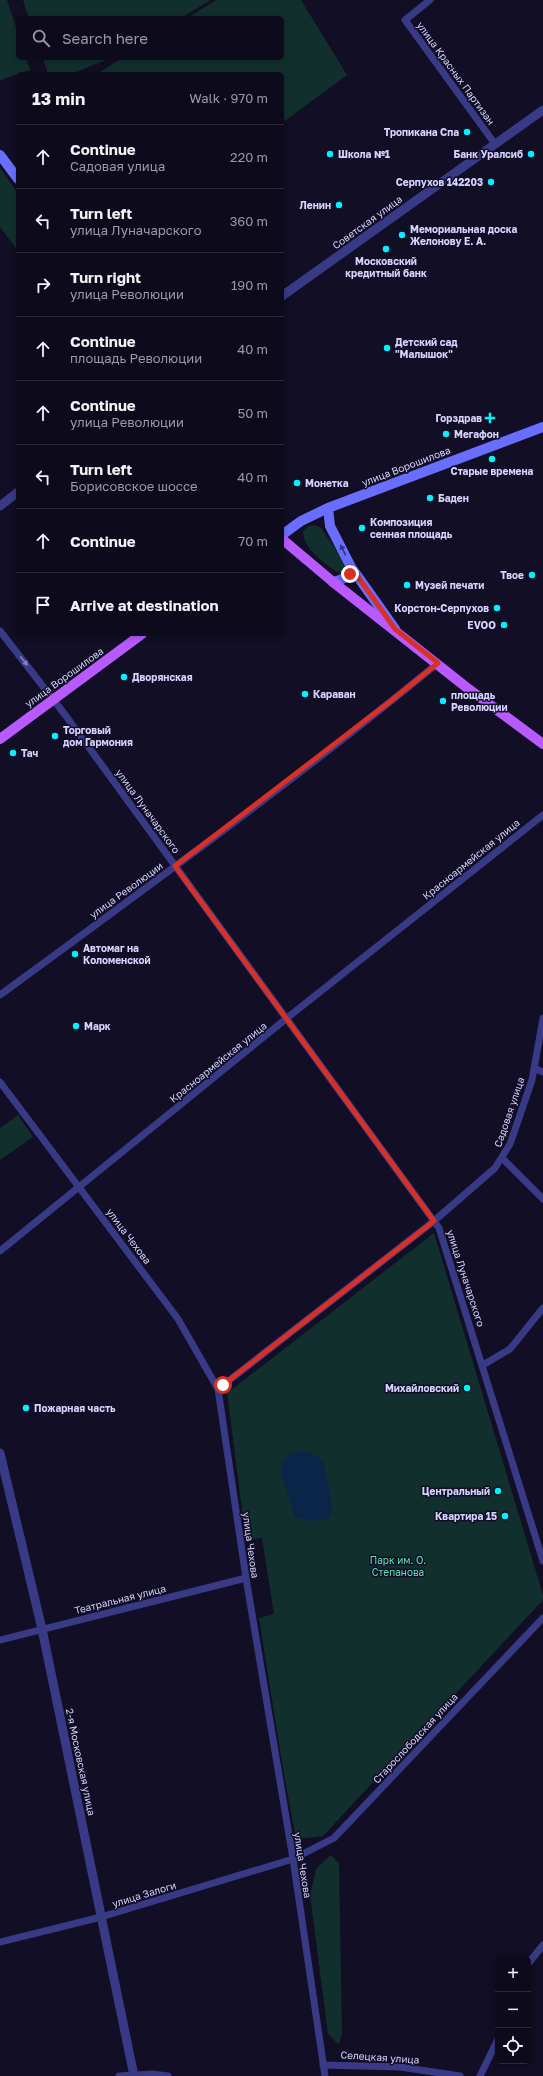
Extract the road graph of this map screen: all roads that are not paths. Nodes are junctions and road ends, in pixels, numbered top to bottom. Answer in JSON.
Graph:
{"nodes":[{"id":1,"x":430,"y":0,"type":"edge"},
{"id":2,"x":543,"y":110,"type":"edge"},
{"id":3,"x":495,"y":144,"type":"junction"},
{"id":4,"x":0,"y":155,"type":"edge"},
{"id":5,"x":16,"y":176,"type":"edge"},
{"id":6,"x":284,"y":295,"type":"edge"},
{"id":7,"x":543,"y":427,"type":"edge"},
{"id":8,"x":16,"y":494,"type":"edge"},
{"id":9,"x":0,"y":506,"type":"edge"},
{"id":10,"x":328,"y":508,"type":"junction"},
{"id":11,"x":284,"y":534,"type":"edge"},
{"id":12,"x":284,"y":541,"type":"edge"},
{"id":13,"x":351,"y":567,"type":"junction"},
{"id":14,"x":333,"y":582,"type":"junction"},
{"id":15,"x":395,"y":629,"type":"junction"},
{"id":16,"x":0,"y":630,"type":"edge"},
{"id":17,"x":139,"y":636,"type":"edge"},
{"id":18,"x":438,"y":663,"type":"junction"},
{"id":19,"x":54,"y":700,"type":"junction"},
{"id":20,"x":0,"y":739,"type":"edge"},
{"id":21,"x":543,"y":744,"type":"edge"},
{"id":22,"x":543,"y":815,"type":"edge"},
{"id":23,"x":175,"y":866,"type":"junction"},
{"id":24,"x":0,"y":995,"type":"edge"},
{"id":25,"x":287,"y":1018,"type":"junction"},
{"id":26,"x":543,"y":1018,"type":"edge"},
{"id":27,"x":534,"y":1068,"type":"junction"},
{"id":28,"x":543,"y":1072,"type":"edge"},
{"id":29,"x":0,"y":1082,"type":"edge"},
{"id":30,"x":503,"y":1159,"type":"junction"},
{"id":31,"x":80,"y":1188,"type":"junction"},
{"id":32,"x":543,"y":1199,"type":"edge"},
{"id":33,"x":434,"y":1221,"type":"junction"},
{"id":34,"x":0,"y":1251,"type":"edge"},
{"id":35,"x":543,"y":1308,"type":"edge"},
{"id":36,"x":483,"y":1366,"type":"junction"},
{"id":37,"x":218,"y":1390,"type":"junction"},
{"id":38,"x":0,"y":1453,"type":"edge"},
{"id":39,"x":541,"y":1544,"type":"edge"},
{"id":40,"x":543,"y":1561,"type":"edge"},
{"id":41,"x":246,"y":1578,"type":"junction"},
{"id":42,"x":543,"y":1618,"type":"edge"},
{"id":43,"x":42,"y":1629,"type":"junction"},
{"id":44,"x":0,"y":1640,"type":"edge"},
{"id":45,"x":293,"y":1859,"type":"junction"},
{"id":46,"x":101,"y":1917,"type":"junction"},
{"id":47,"x":0,"y":1942,"type":"edge"},
{"id":48,"x":543,"y":1945,"type":"edge"},
{"id":49,"x":531,"y":1960,"type":"edge"},
{"id":50,"x":495,"y":2045,"type":"edge"},
{"id":51,"x":323,"y":2064,"type":"junction"},
{"id":52,"x":133,"y":2075,"type":"edge"},
{"id":53,"x":119,"y":2076,"type":"edge"},
{"id":54,"x":168,"y":2076,"type":"edge"},
{"id":55,"x":325,"y":2076,"type":"edge"},
{"id":56,"x":460,"y":2076,"type":"edge"},
{"id":57,"x":480,"y":2076,"type":"edge"}],
"edges":[{"from":1,"to":3,"type":"street","name":"улица Красных Партизан"},
{"from":2,"to":3,"type":"street","name":"Советская улица"},
{"from":3,"to":6,"type":"street","name":"Советская улица"},
{"from":4,"to":5,"type":"main road"},
{"from":7,"to":10,"type":"main road","name":"улица Ворошилова"},
{"from":8,"to":9,"type":"street"},
{"from":10,"to":11,"type":"main road","name":"улица Ворошилова"},
{"from":13,"to":10,"type":"main road","one_way":true},
{"from":12,"to":14,"type":"main road"},
{"from":13,"to":14,"type":"main road"},
{"from":13,"to":15,"type":"main road"},
{"from":14,"to":15,"type":"main road"},
{"from":15,"to":18,"type":"main road"},
{"from":16,"to":19,"type":"street","name":"улица Луначарского","one_way":true},
{"from":17,"to":19,"type":"main road","name":"улица Ворошилова"},
{"from":18,"to":21,"type":"main road"},
{"from":18,"to":23,"type":"street","name":"улица Революции"},
{"from":19,"to":20,"type":"main road","name":"улица Ворошилова"},
{"from":19,"to":23,"type":"street","name":"улица Луначарского"},
{"from":22,"to":25,"type":"street","name":"Красноармейская улица"},
{"from":23,"to":24,"type":"street","name":"улица Революции"},
{"from":23,"to":25,"type":"street","name":"улица Луначарского"},
{"from":25,"to":31,"type":"street","name":"Красноармейская улица"},
{"from":25,"to":33,"type":"street","name":"улица Луначарского"},
{"from":26,"to":27,"type":"street","name":"Садовая улица"},
{"from":27,"to":28,"type":"street"},
{"from":27,"to":30,"type":"street","name":"Садовая улица"},
{"from":29,"to":31,"type":"street","name":"улица Чехова"},
{"from":30,"to":32,"type":"street"},
{"from":30,"to":33,"type":"street","name":"Садовая улица"},
{"from":31,"to":34,"type":"street","name":"Красноармейская улица"},
{"from":31,"to":37,"type":"street","name":"улица Чехова"},
{"from":33,"to":36,"type":"street","name":"улица Луначарского"},
{"from":33,"to":37,"type":"street","name":"Садовая улица"},
{"from":35,"to":36,"type":"street"},
{"from":36,"to":39,"type":"street","name":"улица Луначарского"},
{"from":37,"to":41,"type":"street","name":"улица Чехова"},
{"from":38,"to":43,"type":"street","name":"2-я Московская улица"},
{"from":39,"to":40,"type":"street","name":"улица Луначарского"},
{"from":41,"to":43,"type":"street","name":"Театральная улица"},
{"from":41,"to":45,"type":"street","name":"улица Чехова"},
{"from":42,"to":45,"type":"street","name":"Старослободская улица"},
{"from":43,"to":44,"type":"street","name":"Театральная улица"},
{"from":43,"to":46,"type":"street","name":"2-я Московская улица"},
{"from":45,"to":46,"type":"street","name":"улица Залоги"},
{"from":45,"to":51,"type":"street","name":"улица Чехова"},
{"from":46,"to":47,"type":"street","name":"улица Залоги"},
{"from":46,"to":52,"type":"street","name":"2-я Московская улица"},
{"from":48,"to":49,"type":"street"},
{"from":50,"to":57,"type":"street"},
{"from":51,"to":55,"type":"street","name":"улица Чехова"},
{"from":51,"to":56,"type":"street","name":"Селецкая улица"},
{"from":52,"to":53,"type":"street"},
{"from":52,"to":54,"type":"street"}]}
